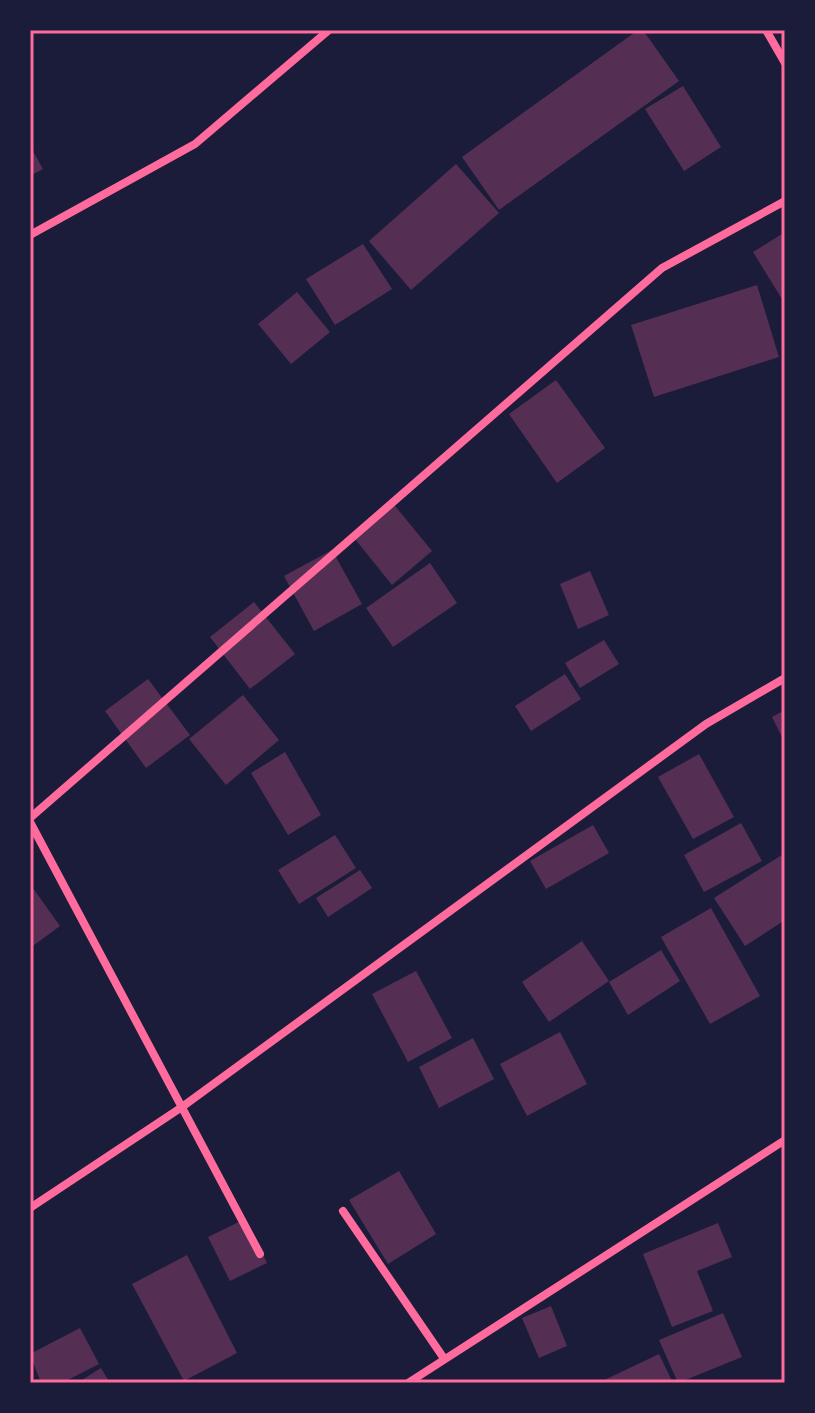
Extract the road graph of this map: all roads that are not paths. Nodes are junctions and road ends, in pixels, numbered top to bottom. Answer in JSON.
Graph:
{"nodes":[{"id":1,"x":329,"y":30,"type":"edge"},
{"id":2,"x":766,"y":30,"type":"edge"},
{"id":3,"x":785,"y":63,"type":"edge"},
{"id":4,"x":785,"y":201,"type":"edge"},
{"id":5,"x":30,"y":235,"type":"edge"},
{"id":6,"x":785,"y":678,"type":"edge"},
{"id":7,"x":30,"y":820,"type":"edge"},
{"id":8,"x":182,"y":1107,"type":"junction"},
{"id":9,"x":785,"y":1140,"type":"edge"},
{"id":10,"x":30,"y":1208,"type":"edge"},
{"id":11,"x":343,"y":1211,"type":"dead end"},
{"id":12,"x":260,"y":1254,"type":"dead end"},
{"id":13,"x":443,"y":1357,"type":"junction"},
{"id":14,"x":408,"y":1383,"type":"edge"}],
"edges":[{"from":1,"to":5,"type":"street"},
{"from":2,"to":3,"type":"street"},
{"from":4,"to":7,"type":"street"},
{"from":6,"to":8,"type":"street"},
{"from":7,"to":8,"type":"street"},
{"from":8,"to":10,"type":"street"},
{"from":8,"to":12,"type":"street"},
{"from":9,"to":13,"type":"street"},
{"from":11,"to":13,"type":"street"},
{"from":13,"to":14,"type":"street"}]}
